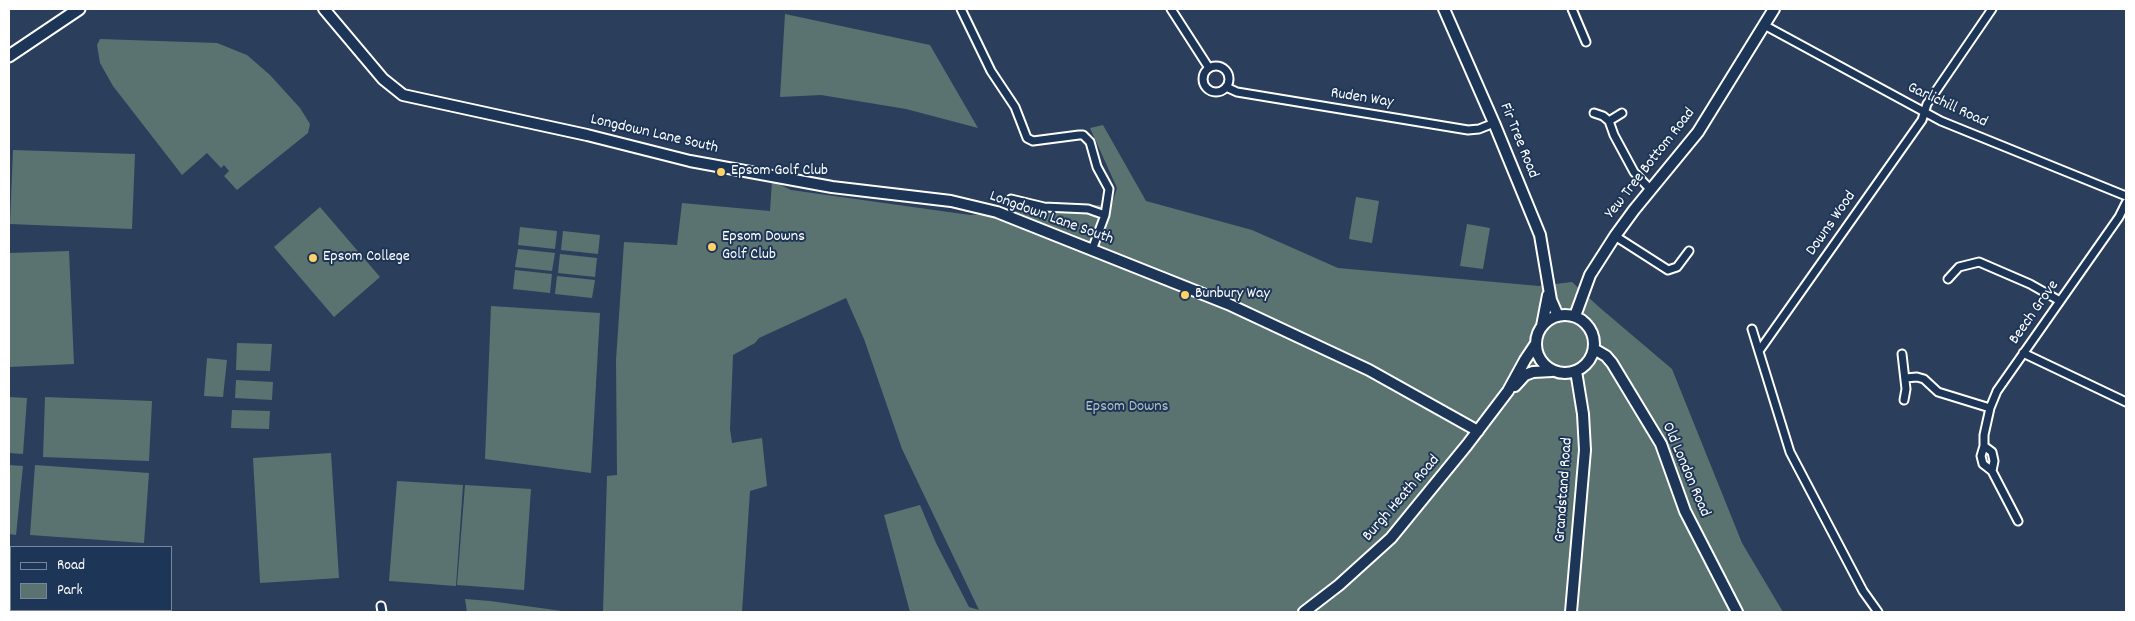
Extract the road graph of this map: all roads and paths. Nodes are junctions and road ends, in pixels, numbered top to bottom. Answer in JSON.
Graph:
{"nodes":[{"id":1,"x":79,"y":9,"type":"edge"},
{"id":2,"x":324,"y":9,"type":"edge"},
{"id":3,"x":962,"y":9,"type":"edge"},
{"id":4,"x":1171,"y":9,"type":"edge"},
{"id":5,"x":1444,"y":9,"type":"edge"},
{"id":6,"x":1573,"y":9,"type":"edge"},
{"id":7,"x":1774,"y":9,"type":"edge"},
{"id":8,"x":1992,"y":9,"type":"edge"},
{"id":9,"x":1764,"y":25,"type":"junction"},
{"id":10,"x":1586,"y":42,"type":"dead end"},
{"id":11,"x":9,"y":56,"type":"edge"},
{"id":12,"x":1209,"y":68,"type":"junction"},
{"id":13,"x":1226,"y":87,"type":"junction"},
{"id":14,"x":1594,"y":112,"type":"dead end"},
{"id":15,"x":1924,"y":112,"type":"junction"},
{"id":16,"x":1622,"y":113,"type":"dead end"},
{"id":17,"x":1609,"y":121,"type":"junction"},
{"id":18,"x":1494,"y":123,"type":"junction"},
{"id":19,"x":1650,"y":190,"type":"junction"},
{"id":20,"x":2126,"y":196,"type":"edge"},
{"id":21,"x":1011,"y":199,"type":"dead end"},
{"id":22,"x":2126,"y":203,"type":"edge"},
{"id":23,"x":1105,"y":215,"type":"junction"},
{"id":24,"x":1615,"y":236,"type":"junction"},
{"id":25,"x":1092,"y":250,"type":"junction"},
{"id":26,"x":1689,"y":251,"type":"dead end"},
{"id":27,"x":1948,"y":279,"type":"dead end"},
{"id":28,"x":1549,"y":288,"type":"junction"},
{"id":29,"x":2060,"y":301,"type":"junction"},
{"id":30,"x":1558,"y":316,"type":"junction"},
{"id":31,"x":1575,"y":316,"type":"junction"},
{"id":32,"x":1542,"y":326,"type":"junction"},
{"id":33,"x":1752,"y":329,"type":"dead end"},
{"id":34,"x":1536,"y":345,"type":"junction"},
{"id":35,"x":1594,"y":349,"type":"junction"},
{"id":36,"x":1759,"y":350,"type":"junction"},
{"id":37,"x":2023,"y":353,"type":"junction"},
{"id":38,"x":1902,"y":354,"type":"dead end"},
{"id":39,"x":1552,"y":371,"type":"junction"},
{"id":40,"x":1576,"y":371,"type":"junction"},
{"id":41,"x":1905,"y":378,"type":"junction"},
{"id":42,"x":1508,"y":391,"type":"junction"},
{"id":43,"x":1904,"y":400,"type":"dead end"},
{"id":44,"x":2126,"y":402,"type":"edge"},
{"id":45,"x":1990,"y":408,"type":"junction"},
{"id":46,"x":1478,"y":430,"type":"junction"},
{"id":47,"x":2018,"y":521,"type":"dead end"},
{"id":48,"x":1304,"y":612,"type":"edge"},
{"id":49,"x":1571,"y":612,"type":"edge"},
{"id":50,"x":1737,"y":612,"type":"edge"},
{"id":51,"x":1878,"y":612,"type":"edge"}],
"edges":[{"from":1,"to":11,"type":"main road"},
{"from":2,"to":25,"type":"main road","name":"Longdown Lane South"},
{"from":3,"to":23,"type":"street"},
{"from":4,"to":12,"type":"street","name":"Ruden Way"},
{"from":5,"to":18,"type":"main road","name":"Fir Tree Road"},
{"from":6,"to":10,"type":"street"},
{"from":7,"to":9,"type":"main road","name":"Yew Tree Bottom Road"},
{"from":8,"to":15,"type":"street","name":"Downs Wood"},
{"from":9,"to":15,"type":"street","name":"Garlichill Road"},
{"from":9,"to":19,"type":"main road","name":"Yew Tree Bottom Road"},
{"from":12,"to":13,"type":"street"},
{"from":12,"to":13,"type":"street","name":"Ruden Way"},
{"from":13,"to":18,"type":"street","name":"Ruden Way"},
{"from":14,"to":17,"type":"street"},
{"from":15,"to":20,"type":"street","name":"Garlichill Road"},
{"from":15,"to":36,"type":"street","name":"Downs Wood"},
{"from":16,"to":17,"type":"street"},
{"from":17,"to":19,"type":"street"},
{"from":18,"to":28,"type":"main road","name":"Fir Tree Road"},
{"from":19,"to":24,"type":"main road","name":"Yew Tree Bottom Road"},
{"from":21,"to":23,"type":"street"},
{"from":22,"to":29,"type":"street","name":"Beech Grove"},
{"from":23,"to":25,"type":"street"},
{"from":24,"to":26,"type":"street"},
{"from":24,"to":31,"type":"main road","name":"Yew Tree Bottom Road"},
{"from":25,"to":46,"type":"main road","name":"Longdown Lane South"},
{"from":27,"to":29,"type":"street"},
{"from":28,"to":30,"type":"main road","name":"Fir Tree Road"},
{"from":28,"to":32,"type":"main road","name":"Fir Tree Road"},
{"from":29,"to":37,"type":"street","name":"Beech Grove"},
{"from":30,"to":31,"type":"main road"},
{"from":30,"to":32,"type":"main road"},
{"from":31,"to":35,"type":"main road"},
{"from":32,"to":34,"type":"main road"},
{"from":33,"to":36,"type":"street"},
{"from":34,"to":39,"type":"main road"},
{"from":34,"to":42,"type":"main road","name":"Burgh Heath Road"},
{"from":35,"to":40,"type":"main road"},
{"from":35,"to":50,"type":"main road","name":"Old London Road"},
{"from":36,"to":51,"type":"street"},
{"from":37,"to":44,"type":"street"},
{"from":37,"to":45,"type":"street","name":"Beech Grove"},
{"from":38,"to":41,"type":"street"},
{"from":39,"to":40,"type":"main road"},
{"from":39,"to":42,"type":"main road","name":"Burgh Heath Road"},
{"from":40,"to":49,"type":"main road","name":"Grandstand Road"},
{"from":41,"to":43,"type":"street"},
{"from":41,"to":45,"type":"street"},
{"from":42,"to":46,"type":"main road","name":"Burgh Heath Road"},
{"from":45,"to":47,"type":"street","name":"Beech Grove"},
{"from":46,"to":48,"type":"main road","name":"Burgh Heath Road"}]}
